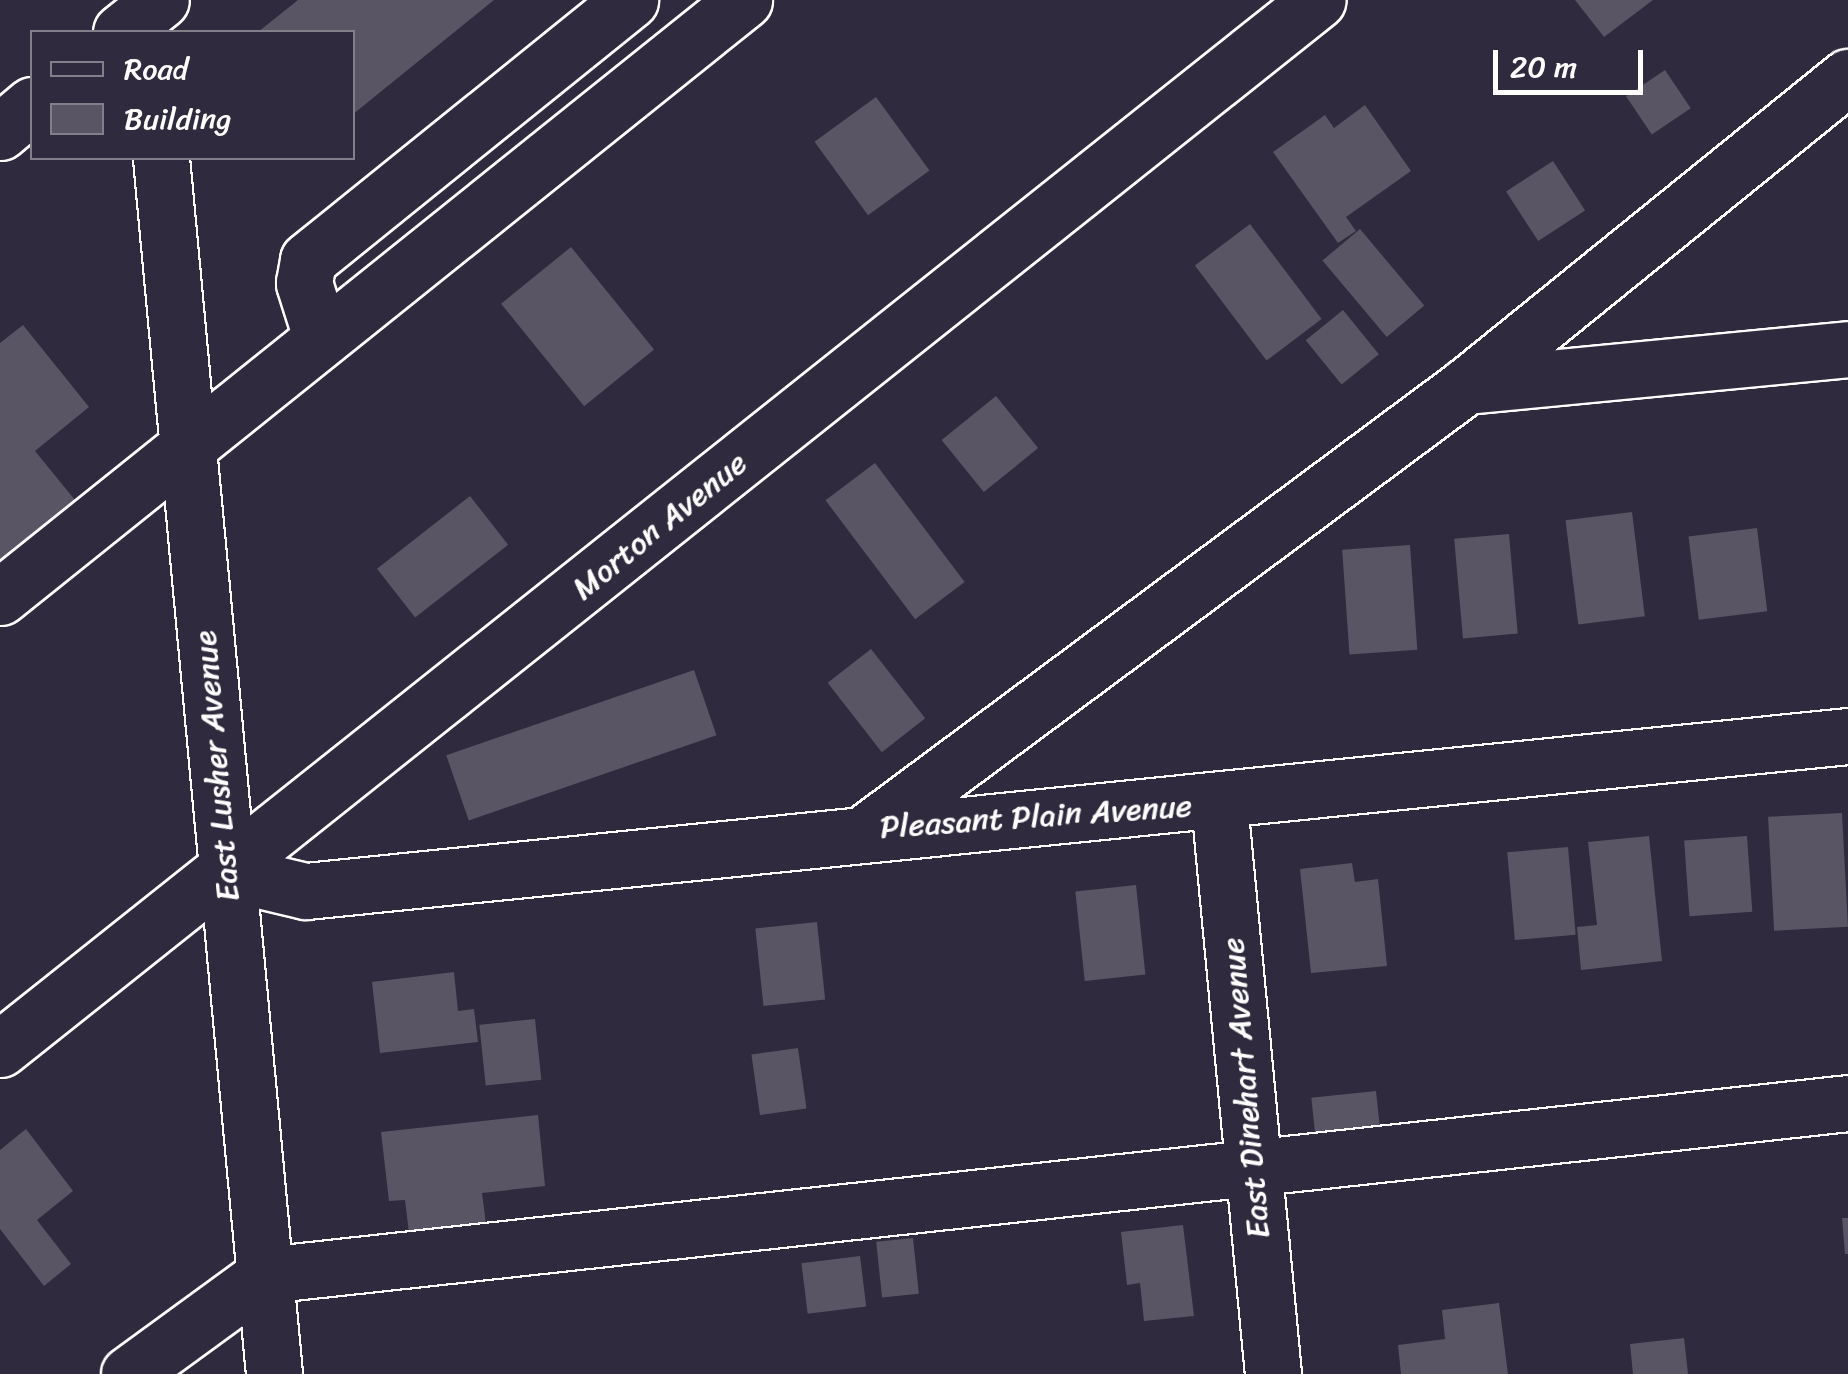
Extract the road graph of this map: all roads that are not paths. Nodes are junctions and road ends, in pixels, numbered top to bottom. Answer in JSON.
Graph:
{"nodes":[{"id":1,"x":630,"y":0,"type":"edge"},
{"id":2,"x":744,"y":0,"type":"edge"},
{"id":3,"x":1318,"y":0,"type":"edge"},
{"id":4,"x":1848,"y":77,"type":"edge"},
{"id":5,"x":30,"y":107,"type":"edge"},
{"id":6,"x":0,"y":132,"type":"edge"},
{"id":7,"x":161,"y":160,"type":"edge"},
{"id":8,"x":321,"y":337,"type":"junction"},
{"id":9,"x":1848,"y":350,"type":"edge"},
{"id":10,"x":1466,"y":386,"type":"junction"},
{"id":11,"x":187,"y":444,"type":"junction"},
{"id":12,"x":0,"y":597,"type":"edge"},
{"id":13,"x":1848,"y":736,"type":"edge"},
{"id":14,"x":1219,"y":803,"type":"junction"},
{"id":15,"x":870,"y":829,"type":"junction"},
{"id":16,"x":226,"y":872,"type":"junction"},
{"id":17,"x":0,"y":1049,"type":"edge"},
{"id":18,"x":1848,"y":1103,"type":"edge"},
{"id":19,"x":1253,"y":1164,"type":"junction"},
{"id":20,"x":265,"y":1274,"type":"junction"},
{"id":21,"x":129,"y":1374,"type":"edge"},
{"id":22,"x":274,"y":1374,"type":"edge"},
{"id":23,"x":1273,"y":1374,"type":"edge"}],
"edges":[{"from":1,"to":8,"type":"street"},
{"from":2,"to":8,"type":"street"},
{"from":3,"to":16,"type":"street","name":"Morton Avenue"},
{"from":4,"to":10,"type":"street"},
{"from":5,"to":6,"type":"street"},
{"from":7,"to":11,"type":"street","name":"East Lusher Avenue"},
{"from":8,"to":11,"type":"street"},
{"from":9,"to":10,"type":"street"},
{"from":10,"to":15,"type":"street"},
{"from":11,"to":12,"type":"street"},
{"from":11,"to":16,"type":"street","name":"East Lusher Avenue"},
{"from":13,"to":14,"type":"street","name":"Pleasant Plain Avenue"},
{"from":14,"to":15,"type":"street","name":"Pleasant Plain Avenue"},
{"from":14,"to":19,"type":"street","name":"East Dinehart Avenue"},
{"from":15,"to":16,"type":"street","name":"Pleasant Plain Avenue"},
{"from":16,"to":17,"type":"street","name":"Morton Avenue"},
{"from":16,"to":20,"type":"street","name":"East Lusher Avenue"},
{"from":18,"to":19,"type":"street"},
{"from":19,"to":20,"type":"street"},
{"from":19,"to":23,"type":"street","name":"East Dinehart Avenue"},
{"from":20,"to":21,"type":"street"},
{"from":20,"to":22,"type":"street","name":"East Lusher Avenue"}]}
